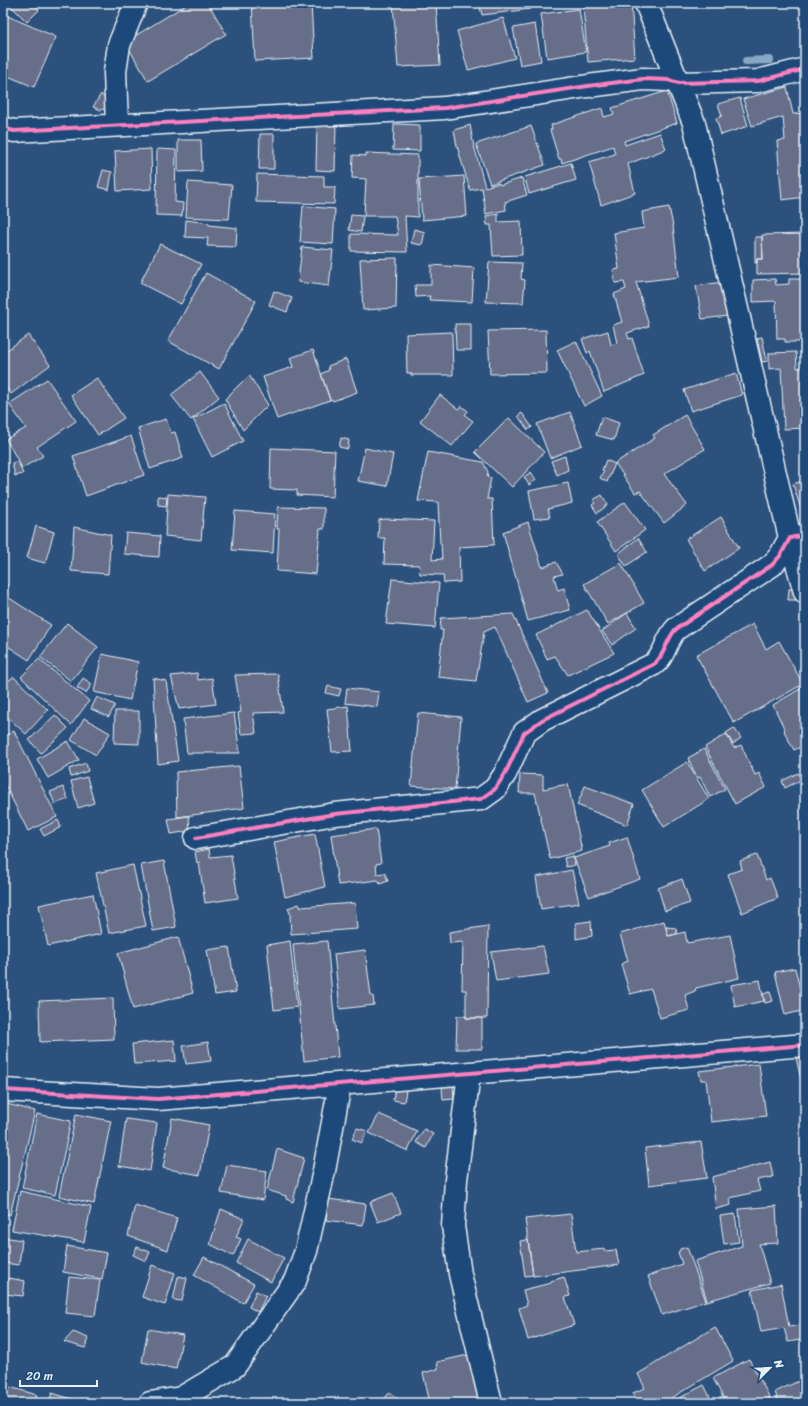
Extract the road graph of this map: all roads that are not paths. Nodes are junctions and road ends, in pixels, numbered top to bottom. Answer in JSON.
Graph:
{"nodes":[{"id":1,"x":136,"y":3,"type":"edge"},
{"id":2,"x":646,"y":3,"type":"edge"},
{"id":3,"x":805,"y":69,"type":"edge"},
{"id":4,"x":679,"y":83,"type":"junction"},
{"id":5,"x":117,"y":125,"type":"junction"},
{"id":6,"x":3,"y":128,"type":"edge"},
{"id":7,"x":797,"y":536,"type":"edge"},
{"id":8,"x":805,"y":592,"type":"edge"},
{"id":9,"x":196,"y":838,"type":"dead end"},
{"id":10,"x":805,"y":1045,"type":"edge"},
{"id":11,"x":469,"y":1073,"type":"junction"},
{"id":12,"x":340,"y":1084,"type":"junction"},
{"id":13,"x":3,"y":1090,"type":"edge"},
{"id":14,"x":184,"y":1400,"type":"edge"},
{"id":15,"x":150,"y":1403,"type":"edge"},
{"id":16,"x":491,"y":1403,"type":"edge"}],
"edges":[{"from":1,"to":5,"type":"street"},
{"from":2,"to":4,"type":"street"},
{"from":3,"to":4,"type":"street"},
{"from":4,"to":5,"type":"street"},
{"from":4,"to":7,"type":"street"},
{"from":5,"to":6,"type":"street"},
{"from":7,"to":8,"type":"street"},
{"from":7,"to":9,"type":"street"},
{"from":10,"to":11,"type":"street"},
{"from":11,"to":12,"type":"street"},
{"from":11,"to":16,"type":"street"},
{"from":12,"to":13,"type":"street"},
{"from":12,"to":14,"type":"street"},
{"from":14,"to":15,"type":"street"}]}
